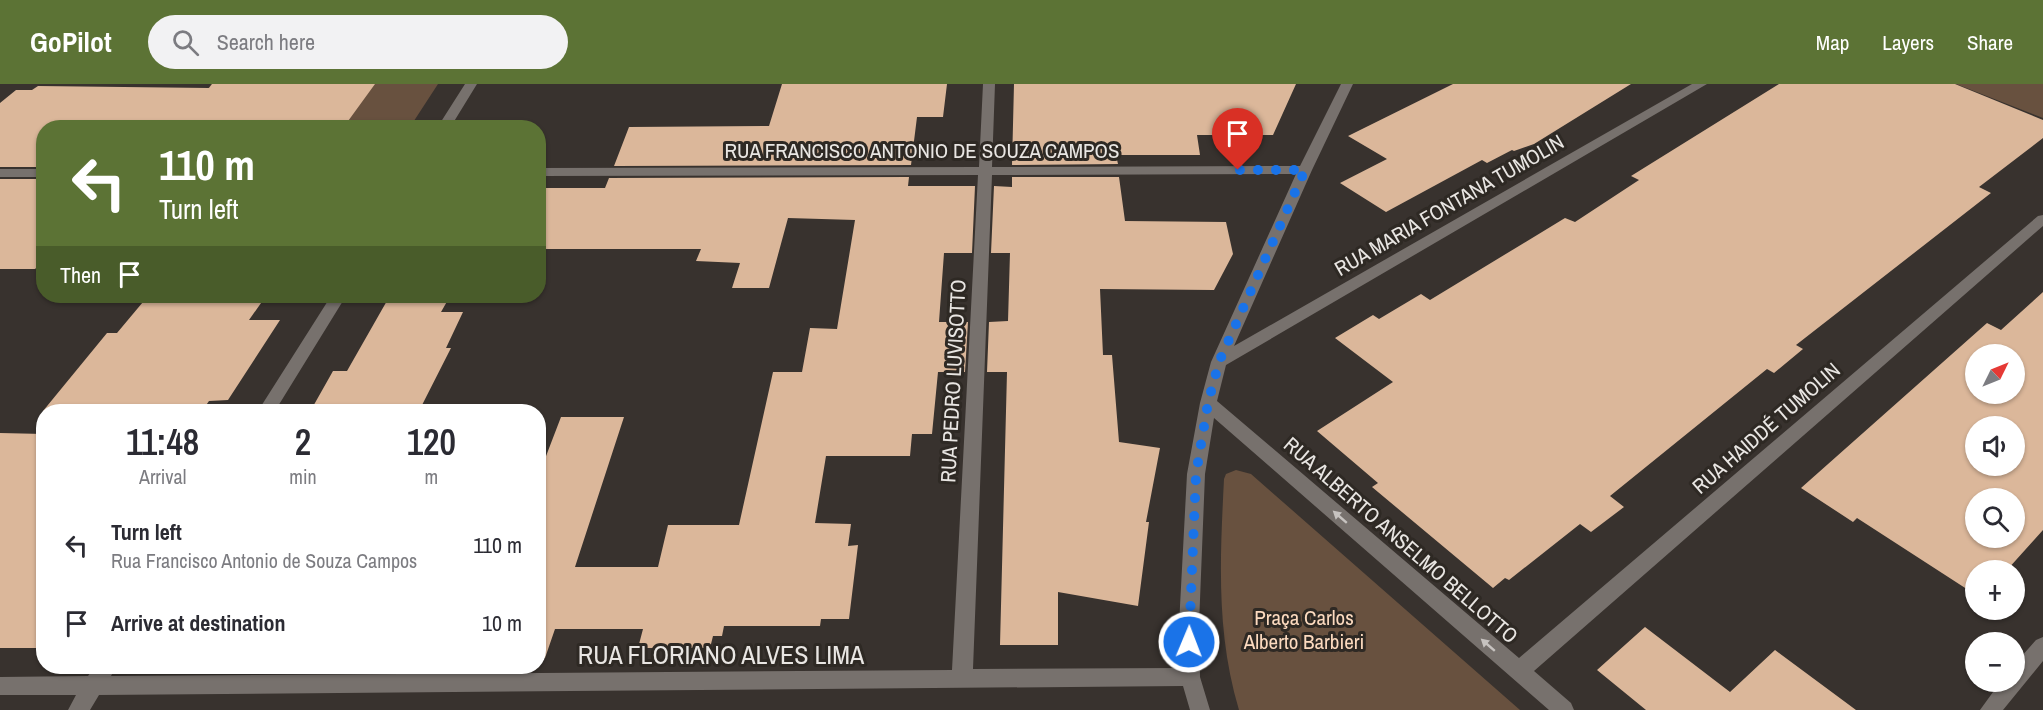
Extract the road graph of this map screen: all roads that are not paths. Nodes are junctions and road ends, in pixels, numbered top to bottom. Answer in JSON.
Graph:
{"nodes":[{"id":1,"x":471,"y":84,"type":"edge"},
{"id":2,"x":989,"y":84,"type":"edge"},
{"id":3,"x":1347,"y":84,"type":"edge"},
{"id":4,"x":1701,"y":84,"type":"edge"},
{"id":5,"x":448,"y":120,"type":"edge"},
{"id":6,"x":1305,"y":170,"type":"junction"},
{"id":7,"x":986,"y":171,"type":"junction"},
{"id":8,"x":546,"y":172,"type":"edge"},
{"id":9,"x":0,"y":173,"type":"edge"},
{"id":10,"x":36,"y":173,"type":"edge"},
{"id":11,"x":2043,"y":219,"type":"edge"},
{"id":12,"x":334,"y":303,"type":"edge"},
{"id":13,"x":1219,"y":362,"type":"junction"},
{"id":14,"x":1208,"y":403,"type":"junction"},
{"id":15,"x":270,"y":404,"type":"edge"},
{"id":16,"x":2043,"y":646,"type":"edge"},
{"id":17,"x":2025,"y":668,"type":"edge"},
{"id":18,"x":1519,"y":671,"type":"junction"},
{"id":19,"x":101,"y":674,"type":"edge"},
{"id":20,"x":1190,"y":677,"type":"junction"},
{"id":21,"x":962,"y":679,"type":"junction"},
{"id":22,"x":0,"y":686,"type":"edge"},
{"id":23,"x":93,"y":686,"type":"junction"},
{"id":24,"x":2005,"y":692,"type":"edge"},
{"id":25,"x":78,"y":710,"type":"edge"},
{"id":26,"x":1200,"y":710,"type":"edge"},
{"id":27,"x":1564,"y":710,"type":"edge"},
{"id":28,"x":1990,"y":710,"type":"edge"}],
"edges":[{"from":1,"to":5,"type":"street"},
{"from":2,"to":7,"type":"street","name":"RUA PEDRO LUVISOTTO"},
{"from":3,"to":6,"type":"street"},
{"from":4,"to":13,"type":"street","name":"RUA MARIA FONTANA TUMOLIN"},
{"from":6,"to":7,"type":"street","name":"RUA FRANCISCO ANTONIO DE SOUZA CAMPOS"},
{"from":6,"to":13,"type":"street"},
{"from":7,"to":8,"type":"street","name":"RUA FRANCISCO ANTONIO DE SOUZA CAMPOS"},
{"from":7,"to":21,"type":"street","name":"RUA PEDRO LUVISOTTO"},
{"from":9,"to":10,"type":"street"},
{"from":11,"to":18,"type":"street","name":"RUA HAIDDÉ TUMOLIN"},
{"from":12,"to":15,"type":"street"},
{"from":13,"to":14,"type":"street"},
{"from":18,"to":14,"type":"street","name":"RUA ALBERTO ANSELMO BELLOTTO","one_way":true},
{"from":14,"to":20,"type":"street"},
{"from":16,"to":17,"type":"street"},
{"from":18,"to":27,"type":"street","name":"RUA ALBERTO ANSELMO BELLOTTO"},
{"from":19,"to":23,"type":"street"},
{"from":20,"to":21,"type":"street","name":"RUA FLORIANO ALVES LIMA"},
{"from":20,"to":26,"type":"street"},
{"from":21,"to":23,"type":"street","name":"RUA FLORIANO ALVES LIMA"},
{"from":22,"to":23,"type":"street","name":"RUA FLORIANO ALVES LIMA"},
{"from":23,"to":25,"type":"street"},
{"from":24,"to":28,"type":"street"}]}
